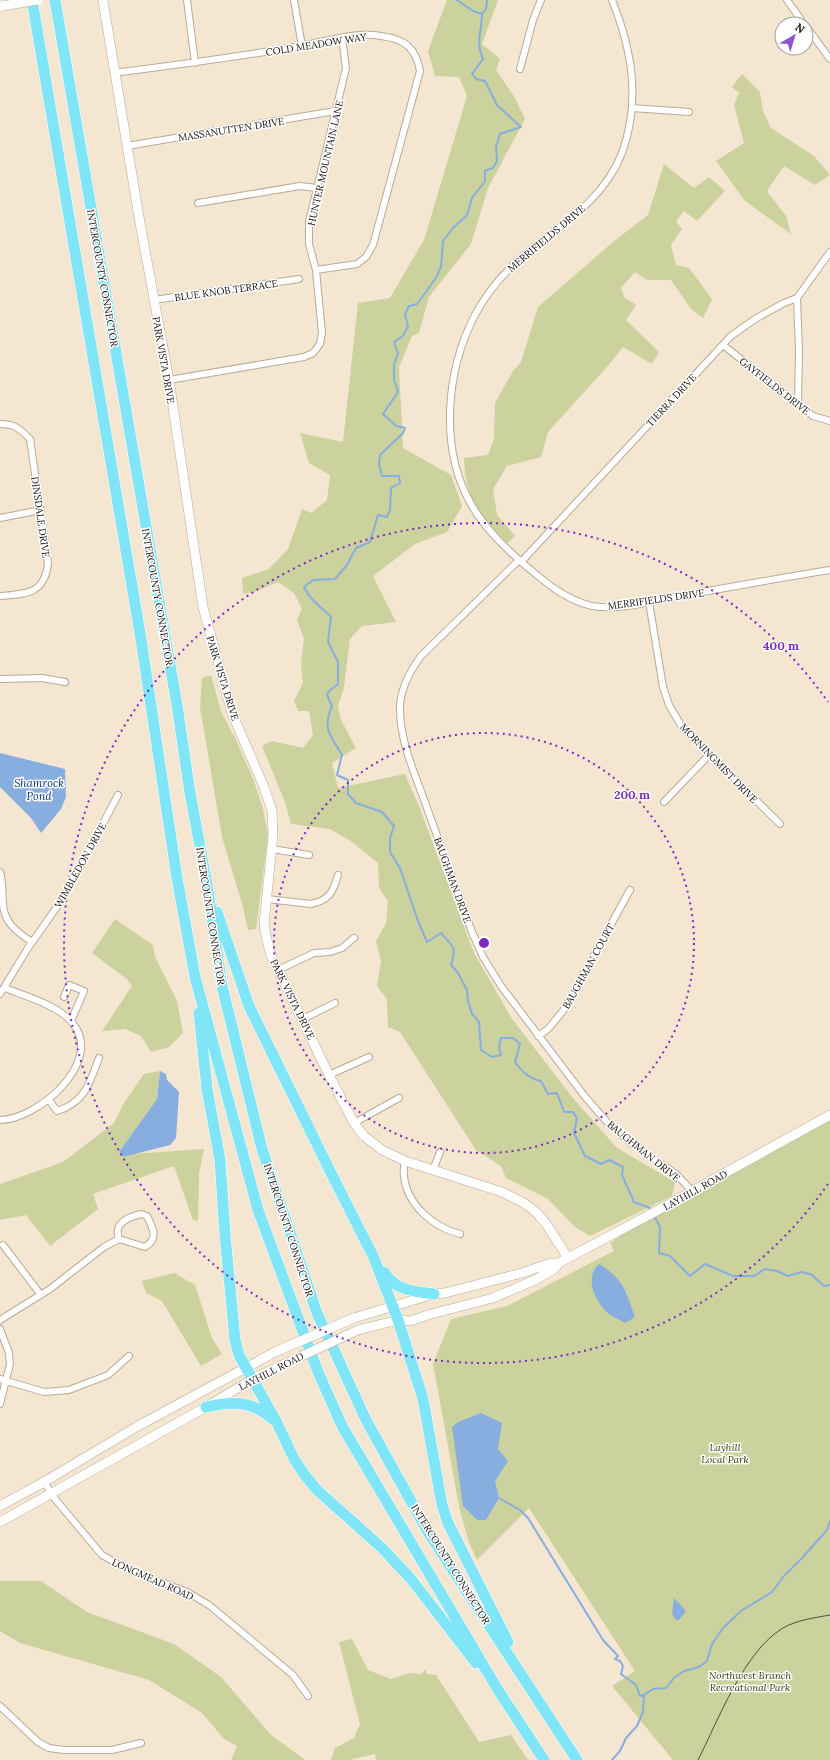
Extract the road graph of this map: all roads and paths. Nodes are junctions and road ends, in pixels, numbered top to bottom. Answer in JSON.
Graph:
{"nodes":[{"id":1,"x":32,"y":0,"type":"edge"},
{"id":2,"x":38,"y":0,"type":"edge"},
{"id":3,"x":56,"y":0,"type":"edge"},
{"id":4,"x":102,"y":0,"type":"edge"},
{"id":5,"x":187,"y":0,"type":"edge"},
{"id":6,"x":294,"y":0,"type":"edge"},
{"id":7,"x":541,"y":0,"type":"edge"},
{"id":8,"x":612,"y":0,"type":"edge"},
{"id":9,"x":787,"y":0,"type":"edge"},
{"id":10,"x":1,"y":6,"type":"edge"},
{"id":11,"x":799,"y":16,"type":"edge"},
{"id":12,"x":814,"y":37,"type":"edge"},
{"id":13,"x":342,"y":38,"type":"junction"},
{"id":14,"x":302,"y":46,"type":"junction"},
{"id":15,"x":830,"y":59,"type":"edge"},
{"id":16,"x":195,"y":63,"type":"junction"},
{"id":17,"x":520,"y":69,"type":"dead end"},
{"id":18,"x":114,"y":73,"type":"junction"},
{"id":19,"x":632,"y":108,"type":"junction"},
{"id":20,"x":336,"y":111,"type":"junction"},
{"id":21,"x":689,"y":112,"type":"dead end"},
{"id":22,"x":126,"y":146,"type":"junction"},
{"id":23,"x":317,"y":188,"type":"junction"},
{"id":24,"x":198,"y":203,"type":"dead end"},
{"id":25,"x":830,"y":252,"type":"edge"},
{"id":26,"x":316,"y":270,"type":"junction"},
{"id":27,"x":299,"y":280,"type":"dead end"},
{"id":28,"x":797,"y":298,"type":"junction"},
{"id":29,"x":154,"y":300,"type":"junction"},
{"id":30,"x":723,"y":345,"type":"junction"},
{"id":31,"x":168,"y":380,"type":"junction"},
{"id":32,"x":798,"y":404,"type":"junction"},
{"id":33,"x":830,"y":421,"type":"edge"},
{"id":34,"x":0,"y":424,"type":"edge"},
{"id":35,"x":41,"y":510,"type":"junction"},
{"id":36,"x":0,"y":518,"type":"edge"},
{"id":37,"x":520,"y":561,"type":"junction"},
{"id":38,"x":830,"y":570,"type":"edge"},
{"id":39,"x":0,"y":596,"type":"edge"},
{"id":40,"x":649,"y":602,"type":"junction"},
{"id":41,"x":0,"y":680,"type":"edge"},
{"id":42,"x":65,"y":682,"type":"dead end"},
{"id":43,"x":709,"y":755,"type":"junction"},
{"id":44,"x":118,"y":795,"type":"dead end"},
{"id":45,"x":664,"y":802,"type":"dead end"},
{"id":46,"x":780,"y":824,"type":"dead end"},
{"id":47,"x":272,"y":850,"type":"junction"},
{"id":48,"x":309,"y":855,"type":"dead end"},
{"id":49,"x":0,"y":872,"type":"edge"},
{"id":50,"x":338,"y":875,"type":"dead end"},
{"id":51,"x":207,"y":884,"type":"junction"},
{"id":52,"x":630,"y":890,"type":"dead end"},
{"id":53,"x":1,"y":897,"type":"edge"},
{"id":54,"x":267,"y":899,"type":"junction"},
{"id":55,"x":354,"y":938,"type":"dead end"},
{"id":56,"x":32,"y":942,"type":"junction"},
{"id":57,"x":278,"y":970,"type":"junction"},
{"id":58,"x":195,"y":977,"type":"junction"},
{"id":59,"x":5,"y":988,"type":"junction"},
{"id":60,"x":0,"y":994,"type":"edge"},
{"id":61,"x":64,"y":997,"type":"dead end"},
{"id":62,"x":335,"y":1003,"type":"dead end"},
{"id":63,"x":303,"y":1019,"type":"junction"},
{"id":64,"x":71,"y":1020,"type":"junction"},
{"id":65,"x":538,"y":1036,"type":"junction"},
{"id":66,"x":369,"y":1057,"type":"dead end"},
{"id":67,"x":99,"y":1058,"type":"dead end"},
{"id":68,"x":329,"y":1075,"type":"junction"},
{"id":69,"x":399,"y":1098,"type":"dead end"},
{"id":70,"x":49,"y":1100,"type":"junction"},
{"id":71,"x":830,"y":1115,"type":"edge"},
{"id":72,"x":0,"y":1120,"type":"edge"},
{"id":73,"x":354,"y":1123,"type":"junction"},
{"id":74,"x":440,"y":1152,"type":"dead end"},
{"id":75,"x":404,"y":1161,"type":"junction"},
{"id":76,"x":433,"y":1170,"type":"junction"},
{"id":77,"x":692,"y":1191,"type":"junction"},
{"id":78,"x":460,"y":1234,"type":"dead end"},
{"id":79,"x":119,"y":1239,"type":"junction"},
{"id":80,"x":3,"y":1245,"type":"dead end"},
{"id":81,"x":374,"y":1258,"type":"junction"},
{"id":82,"x":568,"y":1258,"type":"junction"},
{"id":83,"x":559,"y":1263,"type":"junction"},
{"id":84,"x":434,"y":1294,"type":"junction"},
{"id":85,"x":41,"y":1295,"type":"junction"},
{"id":86,"x":392,"y":1305,"type":"junction"},
{"id":87,"x":0,"y":1320,"type":"edge"},
{"id":88,"x":398,"y":1320,"type":"junction"},
{"id":89,"x":0,"y":1329,"type":"edge"},
{"id":90,"x":129,"y":1356,"type":"dead end"},
{"id":91,"x":247,"y":1367,"type":"junction"},
{"id":92,"x":0,"y":1379,"type":"edge"},
{"id":93,"x":253,"y":1379,"type":"junction"},
{"id":94,"x":7,"y":1381,"type":"junction"},
{"id":95,"x":0,"y":1404,"type":"edge"},
{"id":96,"x":206,"y":1407,"type":"junction"},
{"id":97,"x":277,"y":1423,"type":"junction"},
{"id":98,"x":44,"y":1482,"type":"junction"},
{"id":99,"x":51,"y":1494,"type":"junction"},
{"id":100,"x":0,"y":1506,"type":"edge"},
{"id":101,"x":0,"y":1522,"type":"edge"},
{"id":102,"x":530,"y":1688,"type":"junction"},
{"id":103,"x":498,"y":1690,"type":"junction"},
{"id":104,"x":308,"y":1696,"type":"dead end"},
{"id":105,"x":0,"y":1707,"type":"edge"},
{"id":106,"x":141,"y":1743,"type":"dead end"},
{"id":107,"x":544,"y":1760,"type":"edge"},
{"id":108,"x":577,"y":1760,"type":"edge"}],
"edges":[{"from":1,"to":58,"type":"highway","name":"INTERCOUNTY CONNECTOR"},
{"from":2,"to":10,"type":"main road","bridge":true},
{"from":3,"to":51,"type":"highway","name":"INTERCOUNTY CONNECTOR"},
{"from":4,"to":18,"type":"main road","name":"PARK VISTA DRIVE"},
{"from":5,"to":16,"type":"street"},
{"from":6,"to":14,"type":"street"},
{"from":7,"to":17,"type":"street"},
{"from":8,"to":19,"type":"street","name":"MERRIFIELDS DRIVE"},
{"from":9,"to":11,"type":"street"},
{"from":12,"to":15,"type":"street"},
{"from":13,"to":14,"type":"street","name":"COLD MEADOW WAY"},
{"from":13,"to":20,"type":"street","name":"HUNTER MOUNTAIN LANE"},
{"from":13,"to":26,"type":"street","name":"COLD MEADOW WAY"},
{"from":14,"to":16,"type":"street","name":"COLD MEADOW WAY"},
{"from":16,"to":18,"type":"street","name":"COLD MEADOW WAY"},
{"from":18,"to":22,"type":"main road","name":"PARK VISTA DRIVE"},
{"from":19,"to":21,"type":"street"},
{"from":19,"to":37,"type":"street","name":"MERRIFIELDS DRIVE"},
{"from":20,"to":22,"type":"street","name":"MASSANUTTEN DRIVE"},
{"from":20,"to":23,"type":"street","name":"HUNTER MOUNTAIN LANE"},
{"from":22,"to":29,"type":"main road","name":"PARK VISTA DRIVE"},
{"from":23,"to":24,"type":"street"},
{"from":23,"to":26,"type":"street","name":"HUNTER MOUNTAIN LANE"},
{"from":25,"to":28,"type":"street"},
{"from":26,"to":31,"type":"street","name":"HUNTER MOUNTAIN LANE"},
{"from":27,"to":29,"type":"street","name":"BLUE KNOB TERRACE"},
{"from":28,"to":30,"type":"street","name":"TIERRA DRIVE"},
{"from":28,"to":32,"type":"street"},
{"from":29,"to":31,"type":"main road","name":"PARK VISTA DRIVE"},
{"from":30,"to":32,"type":"street","name":"GAYFIELDS DRIVE"},
{"from":30,"to":37,"type":"street","name":"TIERRA DRIVE"},
{"from":31,"to":47,"type":"main road","name":"PARK VISTA DRIVE"},
{"from":32,"to":33,"type":"street","name":"GAYFIELDS DRIVE"},
{"from":34,"to":35,"type":"street","name":"DINSDALE DRIVE"},
{"from":35,"to":36,"type":"street"},
{"from":35,"to":39,"type":"street","name":"DINSDALE DRIVE"},
{"from":37,"to":40,"type":"street","name":"MERRIFIELDS DRIVE"},
{"from":37,"to":65,"type":"street","name":"BAUGHMAN DRIVE"},
{"from":38,"to":40,"type":"street","name":"MERRIFIELDS DRIVE"},
{"from":40,"to":43,"type":"street","name":"MORNINGMIST DRIVE"},
{"from":41,"to":42,"type":"street"},
{"from":43,"to":45,"type":"street"},
{"from":43,"to":46,"type":"street","name":"MORNINGMIST DRIVE"},
{"from":44,"to":56,"type":"street","name":"WIMBLEDON DRIVE"},
{"from":47,"to":48,"type":"street"},
{"from":47,"to":54,"type":"main road","name":"PARK VISTA DRIVE"},
{"from":49,"to":53,"type":"street"},
{"from":50,"to":54,"type":"street"},
{"from":51,"to":81,"type":"highway"},
{"from":51,"to":102,"type":"highway","name":"INTERCOUNTY CONNECTOR"},
{"from":52,"to":65,"type":"street","name":"BAUGHMAN COURT"},
{"from":53,"to":56,"type":"street"},
{"from":54,"to":57,"type":"main road","name":"PARK VISTA DRIVE"},
{"from":55,"to":57,"type":"street"},
{"from":56,"to":59,"type":"street","name":"WIMBLEDON DRIVE"},
{"from":57,"to":63,"type":"main road","name":"PARK VISTA DRIVE"},
{"from":58,"to":91,"type":"highway"},
{"from":58,"to":103,"type":"highway","name":"INTERCOUNTY CONNECTOR"},
{"from":59,"to":60,"type":"street","name":"WIMBLEDON DRIVE"},
{"from":59,"to":64,"type":"street"},
{"from":61,"to":64,"type":"street"},
{"from":62,"to":63,"type":"street"},
{"from":63,"to":68,"type":"main road","name":"PARK VISTA DRIVE"},
{"from":64,"to":70,"type":"street"},
{"from":65,"to":77,"type":"street","name":"BAUGHMAN DRIVE"},
{"from":66,"to":68,"type":"street"},
{"from":67,"to":70,"type":"street"},
{"from":68,"to":73,"type":"main road","name":"PARK VISTA DRIVE"},
{"from":69,"to":73,"type":"street"},
{"from":70,"to":72,"type":"street"},
{"from":71,"to":77,"type":"main road","name":"LAYHILL ROAD"},
{"from":73,"to":75,"type":"main road","name":"PARK VISTA DRIVE"},
{"from":74,"to":76,"type":"street"},
{"from":75,"to":76,"type":"main road","name":"PARK VISTA DRIVE"},
{"from":75,"to":78,"type":"street"},
{"from":76,"to":82,"type":"main road","name":"PARK VISTA DRIVE"},
{"from":77,"to":82,"type":"main road","name":"LAYHILL ROAD"},
{"from":79,"to":79,"type":"street"},
{"from":79,"to":85,"type":"street"},
{"from":80,"to":85,"type":"street"},
{"from":81,"to":84,"type":"highway"},
{"from":81,"to":86,"type":"highway"},
{"from":82,"to":83,"type":"main road","name":"LAYHILL ROAD"},
{"from":83,"to":84,"type":"main road","name":"LAYHILL ROAD"},
{"from":83,"to":88,"type":"main road","name":"LAYHILL ROAD"},
{"from":84,"to":86,"type":"main road","name":"LAYHILL ROAD"},
{"from":85,"to":87,"type":"street"},
{"from":86,"to":88,"type":"highway"},
{"from":86,"to":91,"type":"main road","name":"LAYHILL ROAD","bridge":true},
{"from":88,"to":93,"type":"main road","name":"LAYHILL ROAD","bridge":true},
{"from":88,"to":102,"type":"highway"},
{"from":89,"to":94,"type":"street"},
{"from":90,"to":94,"type":"street"},
{"from":91,"to":93,"type":"highway"},
{"from":91,"to":98,"type":"main road","name":"LAYHILL ROAD"},
{"from":92,"to":94,"type":"street"},
{"from":93,"to":96,"type":"main road","name":"LAYHILL ROAD"},
{"from":93,"to":97,"type":"highway"},
{"from":94,"to":95,"type":"street"},
{"from":96,"to":97,"type":"highway"},
{"from":96,"to":99,"type":"main road","name":"LAYHILL ROAD"},
{"from":97,"to":103,"type":"highway"},
{"from":98,"to":99,"type":"street","name":"LONGMEAD ROAD"},
{"from":98,"to":100,"type":"main road","name":"LAYHILL ROAD"},
{"from":99,"to":101,"type":"main road","name":"LAYHILL ROAD"},
{"from":99,"to":104,"type":"street","name":"LONGMEAD ROAD"},
{"from":102,"to":108,"type":"highway","name":"INTERCOUNTY CONNECTOR"},
{"from":103,"to":107,"type":"highway","name":"INTERCOUNTY CONNECTOR"},
{"from":105,"to":106,"type":"street"}]}
